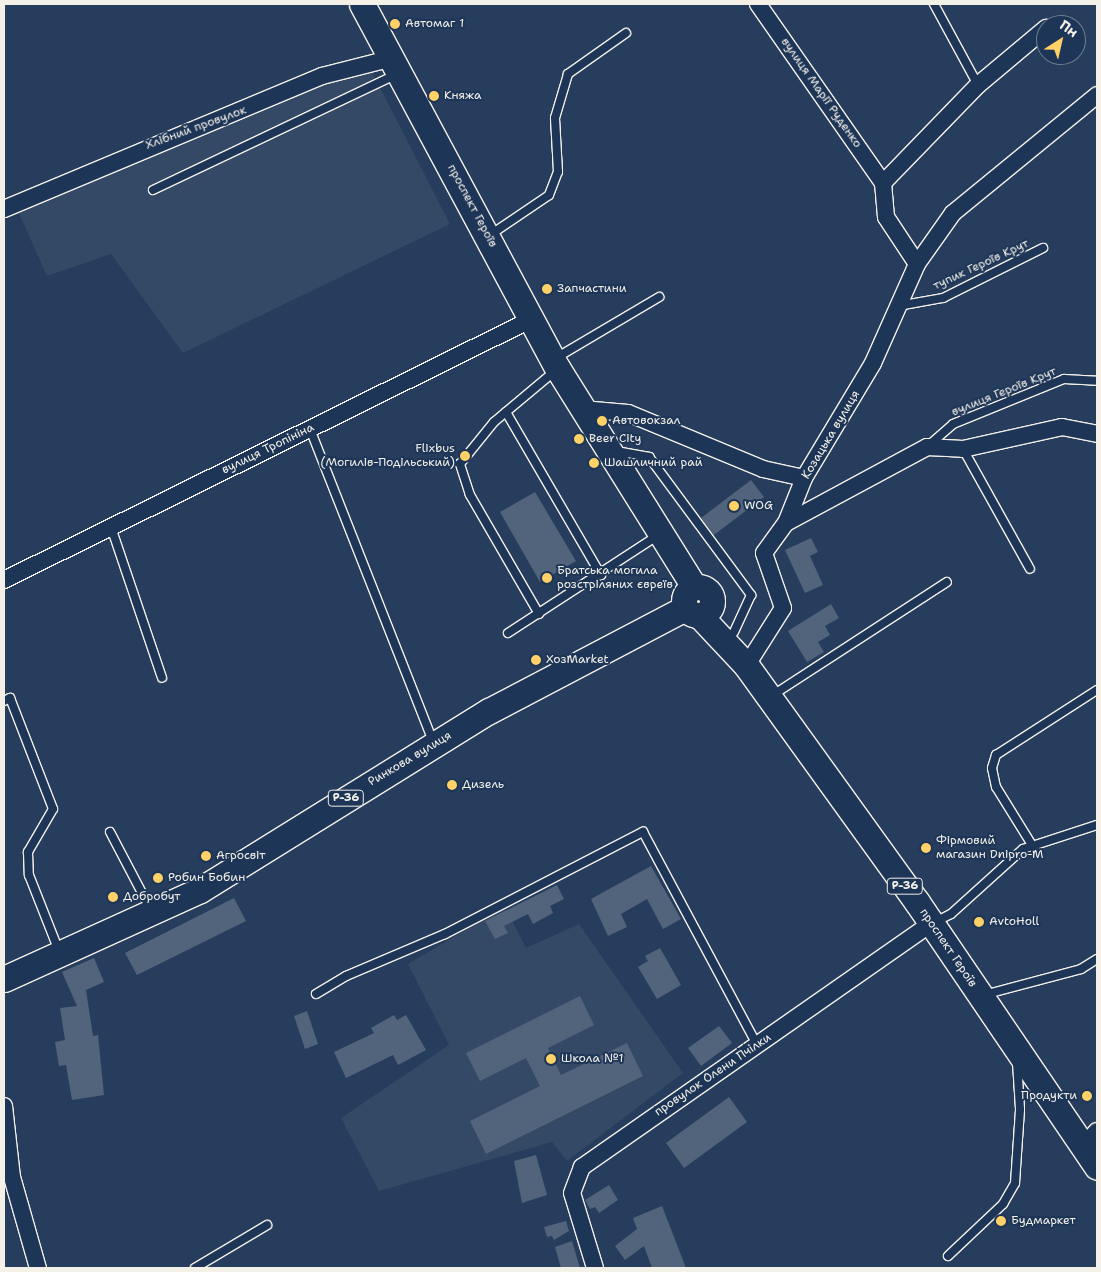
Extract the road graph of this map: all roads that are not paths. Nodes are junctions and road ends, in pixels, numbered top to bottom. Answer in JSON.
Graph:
{"nodes":[{"id":1,"x":362,"y":4,"type":"edge"},
{"id":2,"x":758,"y":4,"type":"edge"},
{"id":3,"x":934,"y":4,"type":"edge"},
{"id":4,"x":626,"y":33,"type":"dead end"},
{"id":5,"x":1036,"y":37,"type":"edge"},
{"id":6,"x":396,"y":65,"type":"junction"},
{"id":7,"x":978,"y":85,"type":"junction"},
{"id":8,"x":1095,"y":102,"type":"edge"},
{"id":9,"x":883,"y":183,"type":"junction"},
{"id":10,"x":153,"y":190,"type":"dead end"},
{"id":11,"x":4,"y":209,"type":"edge"},
{"id":12,"x":488,"y":236,"type":"junction"},
{"id":13,"x":1043,"y":248,"type":"dead end"},
{"id":14,"x":917,"y":264,"type":"junction"},
{"id":15,"x":659,"y":297,"type":"dead end"},
{"id":16,"x":898,"y":306,"type":"junction"},
{"id":17,"x":532,"y":318,"type":"junction"},
{"id":18,"x":556,"y":364,"type":"junction"},
{"id":19,"x":1097,"y":381,"type":"edge"},
{"id":20,"x":582,"y":409,"type":"junction"},
{"id":21,"x":506,"y":412,"type":"junction"},
{"id":22,"x":310,"y":429,"type":"junction"},
{"id":23,"x":1097,"y":434,"type":"edge"},
{"id":24,"x":927,"y":447,"type":"junction"},
{"id":25,"x":606,"y":448,"type":"junction"},
{"id":26,"x":963,"y":449,"type":"junction"},
{"id":27,"x":804,"y":478,"type":"junction"},
{"id":28,"x":786,"y":523,"type":"junction"},
{"id":29,"x":111,"y":527,"type":"junction"},
{"id":30,"x":660,"y":534,"type":"junction"},
{"id":31,"x":1030,"y":569,"type":"dead end"},
{"id":32,"x":601,"y":574,"type":"junction"},
{"id":33,"x":4,"y":580,"type":"edge"},
{"id":34,"x":947,"y":582,"type":"dead end"},
{"id":35,"x":697,"y":605,"type":"junction"},
{"id":36,"x":538,"y":614,"type":"junction"},
{"id":37,"x":734,"y":632,"type":"junction"},
{"id":38,"x":508,"y":633,"type":"dead end"},
{"id":39,"x":752,"y":657,"type":"junction"},
{"id":40,"x":162,"y":678,"type":"dead end"},
{"id":41,"x":779,"y":690,"type":"junction"},
{"id":42,"x":1097,"y":690,"type":"edge"},
{"id":43,"x":4,"y":701,"type":"edge"},
{"id":44,"x":434,"y":744,"type":"junction"},
{"id":45,"x":1097,"y":825,"type":"edge"},
{"id":46,"x":110,"y":832,"type":"dead end"},
{"id":47,"x":1032,"y":845,"type":"junction"},
{"id":48,"x":153,"y":913,"type":"junction"},
{"id":49,"x":937,"y":921,"type":"junction"},
{"id":50,"x":61,"y":955,"type":"junction"},
{"id":51,"x":1097,"y":959,"type":"edge"},
{"id":52,"x":4,"y":979,"type":"edge"},
{"id":53,"x":316,"y":994,"type":"dead end"},
{"id":54,"x":991,"y":994,"type":"junction"},
{"id":55,"x":757,"y":1045,"type":"junction"},
{"id":56,"x":1021,"y":1047,"type":"junction"},
{"id":57,"x":4,"y":1106,"type":"edge"},
{"id":58,"x":1092,"y":1140,"type":"edge"},
{"id":59,"x":1097,"y":1167,"type":"edge"},
{"id":60,"x":267,"y":1225,"type":"dead end"},
{"id":61,"x":948,"y":1256,"type":"dead end"},
{"id":62,"x":38,"y":1268,"type":"edge"},
{"id":63,"x":195,"y":1268,"type":"edge"},
{"id":64,"x":595,"y":1268,"type":"edge"}],
"edges":[{"from":1,"to":6,"type":"main road","name":"проспект Героїв"},
{"from":2,"to":9,"type":"street","name":"вулиця Марії Руденко"},
{"from":3,"to":7,"type":"lane"},
{"from":4,"to":12,"type":"lane"},
{"from":5,"to":7,"type":"street"},
{"from":6,"to":10,"type":"lane"},
{"from":6,"to":11,"type":"street","name":"Хлібний провулок"},
{"from":6,"to":12,"type":"main road","name":"проспект Героїв"},
{"from":7,"to":9,"type":"street"},
{"from":8,"to":14,"type":"street","name":"Козацька вулиця"},
{"from":9,"to":14,"type":"street"},
{"from":12,"to":17,"type":"main road","name":"проспект Героїв"},
{"from":13,"to":16,"type":"lane","name":"тупик Героїв Крут"},
{"from":14,"to":16,"type":"street","name":"Козацька вулиця"},
{"from":15,"to":18,"type":"lane"},
{"from":16,"to":27,"type":"street","name":"Козацька вулиця"},
{"from":17,"to":18,"type":"main road","name":"проспект Героїв"},
{"from":17,"to":22,"type":"street","name":"вулиця Тропініна"},
{"from":18,"to":20,"type":"main road","name":"проспект Героїв"},
{"from":18,"to":21,"type":"lane"},
{"from":19,"to":24,"type":"lane","name":"вулиця Героїв Крут"},
{"from":20,"to":25,"type":"main road","name":"проспект Героїв"},
{"from":20,"to":27,"type":"street"},
{"from":21,"to":32,"type":"lane"},
{"from":21,"to":36,"type":"lane"},
{"from":22,"to":29,"type":"street","name":"вулиця Тропініна"},
{"from":22,"to":44,"type":"lane"},
{"from":23,"to":26,"type":"street"},
{"from":24,"to":26,"type":"street"},
{"from":24,"to":28,"type":"street"},
{"from":25,"to":30,"type":"main road","name":"проспект Героїв"},
{"from":25,"to":37,"type":"lane"},
{"from":26,"to":31,"type":"lane"},
{"from":27,"to":28,"type":"street","name":"Козацька вулиця"},
{"from":28,"to":39,"type":"street","name":"Козацька вулиця"},
{"from":29,"to":33,"type":"street","name":"вулиця Тропініна"},
{"from":29,"to":40,"type":"lane"},
{"from":30,"to":32,"type":"lane"},
{"from":30,"to":35,"type":"main road","name":"проспект Героїв"},
{"from":32,"to":36,"type":"lane"},
{"from":34,"to":41,"type":"lane"},
{"from":35,"to":37,"type":"main road","name":"проспект Героїв","number":"Р-36"},
{"from":35,"to":44,"type":"main road","name":"Ринкова вулиця","number":"Р-36"},
{"from":35,"to":49,"type":"main road","name":"проспект Героїв","number":"Р-36"},
{"from":36,"to":38,"type":"lane"},
{"from":37,"to":39,"type":"main road","name":"проспект Героїв","number":"Р-36"},
{"from":39,"to":41,"type":"main road","name":"проспект Героїв","number":"Р-36"},
{"from":41,"to":49,"type":"main road","name":"проспект Героїв","number":"Р-36"},
{"from":42,"to":47,"type":"lane"},
{"from":43,"to":50,"type":"lane"},
{"from":44,"to":48,"type":"main road","name":"Ринкова вулиця","number":"Р-36"},
{"from":45,"to":47,"type":"lane"},
{"from":46,"to":48,"type":"lane"},
{"from":47,"to":49,"type":"lane"},
{"from":48,"to":50,"type":"main road","name":"Ринкова вулиця","number":"Р-36"},
{"from":49,"to":54,"type":"main road","name":"проспект Героїв","number":"Р-36"},
{"from":49,"to":55,"type":"street","name":"провулок Олени Пчілки"},
{"from":49,"to":56,"type":"main road","name":"проспект Героїв","number":"Р-36"},
{"from":50,"to":52,"type":"main road","name":"Ринкова вулиця","number":"Р-36"},
{"from":51,"to":54,"type":"lane"},
{"from":53,"to":55,"type":"lane"},
{"from":54,"to":56,"type":"main road","name":"проспект Героїв","number":"Р-36"},
{"from":55,"to":64,"type":"street","name":"провулок Олени Пчілки"},
{"from":56,"to":58,"type":"main road","name":"проспект Героїв","number":"Р-36"},
{"from":56,"to":61,"type":"lane"},
{"from":57,"to":62,"type":"street"},
{"from":58,"to":59,"type":"main road","name":"проспект Героїв","number":"Р-36"},
{"from":60,"to":63,"type":"lane"}]}
